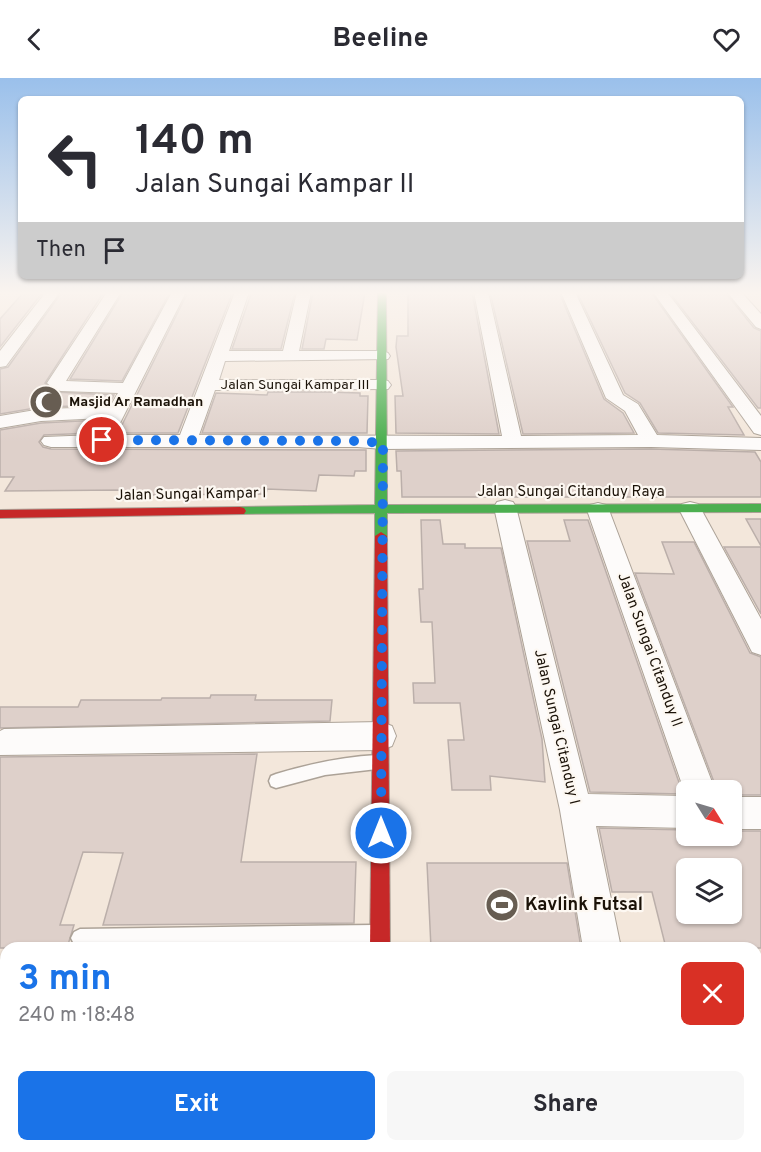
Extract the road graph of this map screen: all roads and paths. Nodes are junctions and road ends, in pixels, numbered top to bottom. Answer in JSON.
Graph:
{"nodes":[{"id":1,"x":15,"y":342,"type":"edge"},
{"id":2,"x":82,"y":342,"type":"edge"},
{"id":3,"x":153,"y":342,"type":"edge"},
{"id":4,"x":224,"y":342,"type":"edge"},
{"id":5,"x":293,"y":342,"type":"edge"},
{"id":6,"x":382,"y":342,"type":"edge"},
{"id":7,"x":492,"y":342,"type":"edge"},
{"id":8,"x":590,"y":342,"type":"edge"},
{"id":9,"x":697,"y":342,"type":"edge"},
{"id":10,"x":219,"y":356,"type":"junction"},
{"id":11,"x":290,"y":356,"type":"junction"},
{"id":12,"x":382,"y":356,"type":"junction"},
{"id":13,"x":0,"y":362,"type":"edge"},
{"id":14,"x":208,"y":385,"type":"junction"},
{"id":15,"x":382,"y":386,"type":"junction"},
{"id":16,"x":129,"y":388,"type":"junction"},
{"id":17,"x":116,"y":412,"type":"junction"},
{"id":18,"x":0,"y":422,"type":"edge"},
{"id":19,"x":761,"y":429,"type":"edge"},
{"id":20,"x":102,"y":440,"type":"junction"},
{"id":21,"x":51,"y":441,"type":"dead end"},
{"id":22,"x":188,"y":441,"type":"junction"},
{"id":23,"x":651,"y":441,"type":"junction"},
{"id":24,"x":513,"y":442,"type":"junction"},
{"id":25,"x":383,"y":443,"type":"junction"},
{"id":26,"x":761,"y":444,"type":"edge"},
{"id":27,"x":505,"y":507,"type":"junction"},
{"id":28,"x":761,"y":508,"type":"edge"},
{"id":29,"x":382,"y":509,"type":"junction"},
{"id":30,"x":690,"y":509,"type":"junction"},
{"id":31,"x":598,"y":510,"type":"junction"},
{"id":32,"x":0,"y":514,"type":"edge"},
{"id":33,"x":761,"y":644,"type":"edge"},
{"id":34,"x":4,"y":743,"type":"dead end"},
{"id":35,"x":381,"y":749,"type":"junction"},
{"id":36,"x":695,"y":780,"type":"edge"},
{"id":37,"x":276,"y":781,"type":"dead end"},
{"id":38,"x":576,"y":810,"type":"junction"},
{"id":39,"x":676,"y":812,"type":"edge"},
{"id":40,"x":742,"y":813,"type":"edge"},
{"id":41,"x":761,"y":813,"type":"edge"},
{"id":42,"x":80,"y":938,"type":"dead end"},
{"id":43,"x":380,"y":941,"type":"edge"},
{"id":44,"x":601,"y":942,"type":"edge"}],
"edges":[{"from":1,"to":13,"type":"street"},
{"from":2,"to":16,"type":"street"},
{"from":3,"to":16,"type":"street"},
{"from":4,"to":10,"type":"street"},
{"from":5,"to":11,"type":"street"},
{"from":6,"to":12,"type":"street"},
{"from":7,"to":24,"type":"street"},
{"from":8,"to":23,"type":"street"},
{"from":9,"to":19,"type":"street"},
{"from":10,"to":11,"type":"street","name":"Jalan Sungai Kampar III"},
{"from":10,"to":14,"type":"street"},
{"from":11,"to":12,"type":"street","name":"Jalan Sungai Kampar III"},
{"from":12,"to":15,"type":"street"},
{"from":14,"to":15,"type":"street","name":"Jalan Sungai Kampar III"},
{"from":14,"to":22,"type":"street"},
{"from":15,"to":25,"type":"street"},
{"from":16,"to":17,"type":"street"},
{"from":17,"to":18,"type":"street"},
{"from":17,"to":20,"type":"street"},
{"from":20,"to":21,"type":"street"},
{"from":20,"to":22,"type":"street"},
{"from":22,"to":25,"type":"street"},
{"from":23,"to":24,"type":"street"},
{"from":23,"to":26,"type":"street"},
{"from":24,"to":25,"type":"street"},
{"from":25,"to":29,"type":"street"},
{"from":27,"to":29,"type":"street","name":"Jalan Sungai Citanduy Raya"},
{"from":27,"to":31,"type":"street","name":"Jalan Sungai Citanduy Raya"},
{"from":27,"to":38,"type":"street","name":"Jalan Sungai Citanduy I"},
{"from":28,"to":30,"type":"street","name":"Jalan Sungai Citanduy Raya"},
{"from":29,"to":32,"type":"street","name":"Jalan Sungai Kampar I"},
{"from":29,"to":35,"type":"street"},
{"from":30,"to":31,"type":"street","name":"Jalan Sungai Citanduy Raya"},
{"from":30,"to":33,"type":"street"},
{"from":31,"to":36,"type":"street","name":"Jalan Sungai Citanduy II"},
{"from":34,"to":35,"type":"street"},
{"from":35,"to":37,"type":"lane"},
{"from":35,"to":43,"type":"street"},
{"from":38,"to":39,"type":"street"},
{"from":38,"to":44,"type":"street","name":"Jalan Sungai Citanduy I"},
{"from":40,"to":41,"type":"street"},
{"from":42,"to":43,"type":"lane"}]}
